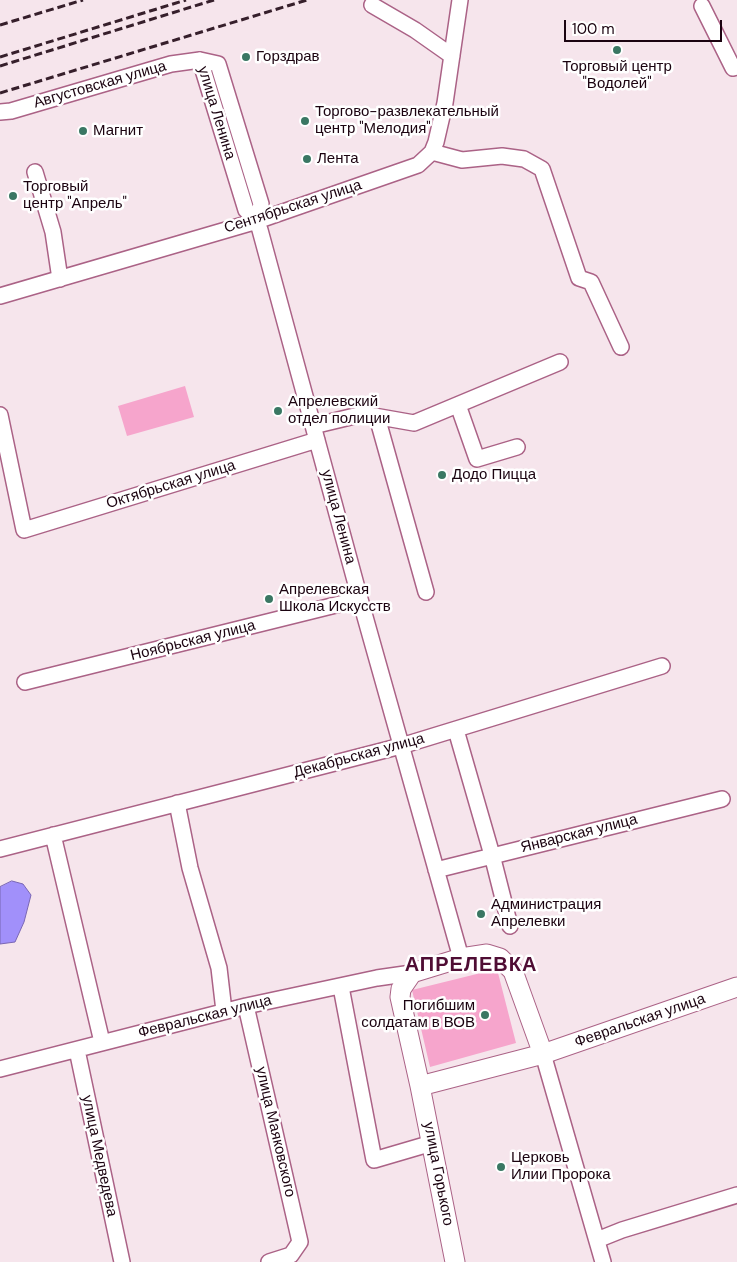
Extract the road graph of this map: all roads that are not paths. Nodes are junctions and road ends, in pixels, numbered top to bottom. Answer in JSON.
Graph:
{"nodes":[{"id":1,"x":460,"y":0,"type":"edge"},
{"id":2,"x":372,"y":5,"type":"dead end"},
{"id":3,"x":702,"y":6,"type":"dead end"},
{"id":4,"x":452,"y":56,"type":"junction"},
{"id":5,"x":200,"y":60,"type":"joint"},
{"id":6,"x":737,"y":67,"type":"edge"},
{"id":7,"x":0,"y":112,"type":"edge"},
{"id":8,"x":432,"y":152,"type":"junction"},
{"id":9,"x":35,"y":172,"type":"dead end"},
{"id":10,"x":257,"y":221,"type":"junction"},
{"id":11,"x":60,"y":278,"type":"junction"},
{"id":12,"x":0,"y":296,"type":"edge"},
{"id":13,"x":621,"y":346,"type":"dead end"},
{"id":14,"x":560,"y":362,"type":"dead end"},
{"id":15,"x":458,"y":405,"type":"junction"},
{"id":16,"x":0,"y":416,"type":"edge"},
{"id":17,"x":377,"y":416,"type":"junction"},
{"id":18,"x":315,"y":433,"type":"junction"},
{"id":19,"x":517,"y":448,"type":"dead end"},
{"id":20,"x":426,"y":592,"type":"dead end"},
{"id":21,"x":360,"y":599,"type":"junction"},
{"id":22,"x":662,"y":666,"type":"dead end"},
{"id":23,"x":25,"y":682,"type":"dead end"},
{"id":24,"x":456,"y":730,"type":"junction"},
{"id":25,"x":401,"y":746,"type":"junction"},
{"id":26,"x":722,"y":799,"type":"dead end"},
{"id":27,"x":177,"y":803,"type":"junction"},
{"id":28,"x":53,"y":834,"type":"junction"},
{"id":29,"x":0,"y":849,"type":"edge"},
{"id":30,"x":492,"y":856,"type":"junction"},
{"id":31,"x":436,"y":870,"type":"junction"},
{"id":32,"x":510,"y":926,"type":"dead end"},
{"id":33,"x":461,"y":958,"type":"junction"},
{"id":34,"x":412,"y":973,"type":"junction"},
{"id":35,"x":341,"y":987,"type":"junction"},
{"id":36,"x":737,"y":987,"type":"edge"},
{"id":37,"x":246,"y":1006,"type":"junction"},
{"id":38,"x":224,"y":1011,"type":"junction"},
{"id":39,"x":102,"y":1042,"type":"junction"},
{"id":40,"x":77,"y":1050,"type":"junction"},
{"id":41,"x":543,"y":1054,"type":"junction"},
{"id":42,"x":0,"y":1069,"type":"edge"},
{"id":43,"x":420,"y":1086,"type":"junction"},
{"id":44,"x":432,"y":1142,"type":"junction"},
{"id":45,"x":737,"y":1195,"type":"edge"},
{"id":46,"x":597,"y":1240,"type":"junction"},
{"id":47,"x":122,"y":1262,"type":"edge"},
{"id":48,"x":269,"y":1262,"type":"edge"},
{"id":49,"x":455,"y":1262,"type":"edge"},
{"id":50,"x":603,"y":1262,"type":"edge"}],
"edges":[{"from":1,"to":4,"type":"street"},
{"from":2,"to":4,"type":"street"},
{"from":3,"to":6,"type":"street"},
{"from":4,"to":8,"type":"street"},
{"from":5,"to":7,"type":"street","name":"Августовская улица"},
{"from":5,"to":10,"type":"street","name":"улица Ленина"},
{"from":8,"to":10,"type":"street","name":"Сентябрьская улица"},
{"from":8,"to":13,"type":"street"},
{"from":9,"to":11,"type":"street"},
{"from":10,"to":11,"type":"street","name":"Сентябрьская улица"},
{"from":10,"to":18,"type":"street","name":"улица Ленина"},
{"from":11,"to":12,"type":"street","name":"Сентябрьская улица"},
{"from":14,"to":15,"type":"street","name":"Октябрьская улица"},
{"from":15,"to":17,"type":"street","name":"Октябрьская улица"},
{"from":15,"to":19,"type":"street"},
{"from":16,"to":18,"type":"street","name":"Октябрьская улица"},
{"from":17,"to":18,"type":"street","name":"Октябрьская улица"},
{"from":17,"to":20,"type":"street"},
{"from":18,"to":21,"type":"street","name":"улица Ленина"},
{"from":21,"to":23,"type":"street","name":"Ноябрьская улица"},
{"from":21,"to":25,"type":"street","name":"улица Ленина"},
{"from":22,"to":24,"type":"street","name":"Декабрьская улица"},
{"from":24,"to":25,"type":"street","name":"Декабрьская улица"},
{"from":24,"to":30,"type":"street"},
{"from":25,"to":27,"type":"street","name":"Декабрьская улица"},
{"from":25,"to":31,"type":"street","name":"улица Ленина"},
{"from":26,"to":30,"type":"street","name":"Январская улица"},
{"from":27,"to":28,"type":"street","name":"Декабрьская улица"},
{"from":27,"to":38,"type":"street"},
{"from":28,"to":29,"type":"street","name":"Декабрьская улица"},
{"from":28,"to":39,"type":"street"},
{"from":30,"to":31,"type":"street","name":"Январская улица"},
{"from":30,"to":32,"type":"street"},
{"from":31,"to":33,"type":"street","name":"улица Ленина"},
{"from":33,"to":34,"type":"main road"},
{"from":33,"to":41,"type":"main road"},
{"from":34,"to":35,"type":"street","name":"Февральская улица"},
{"from":34,"to":43,"type":"main road","name":"улица Горького"},
{"from":35,"to":37,"type":"street","name":"Февральская улица"},
{"from":35,"to":44,"type":"street"},
{"from":36,"to":41,"type":"main road","name":"Февральская улица"},
{"from":37,"to":38,"type":"street","name":"Февральская улица"},
{"from":37,"to":48,"type":"street","name":"улица Маяковского"},
{"from":38,"to":39,"type":"street","name":"Февральская улица"},
{"from":39,"to":40,"type":"street","name":"Февральская улица"},
{"from":40,"to":42,"type":"street","name":"Февральская улица"},
{"from":40,"to":47,"type":"street","name":"улица Медведева"},
{"from":41,"to":43,"type":"main road","name":"Февральская улица"},
{"from":41,"to":46,"type":"street"},
{"from":43,"to":44,"type":"main road","name":"улица Горького"},
{"from":44,"to":49,"type":"main road","name":"улица Горького"},
{"from":45,"to":46,"type":"street"},
{"from":46,"to":50,"type":"street"}]}
